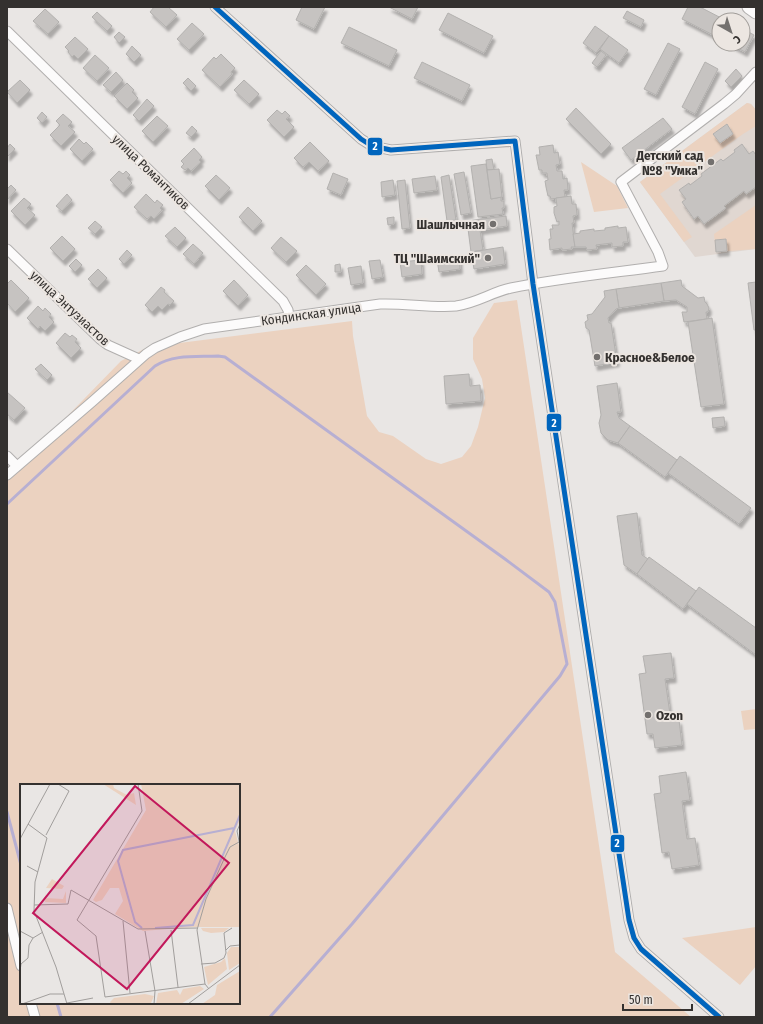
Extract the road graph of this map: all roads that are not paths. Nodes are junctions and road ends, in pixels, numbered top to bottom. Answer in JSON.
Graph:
{"nodes":[{"id":1,"x":215,"y":7,"type":"edge"},
{"id":2,"x":749,"y":7,"type":"edge"},
{"id":3,"x":756,"y":12,"type":"edge"},
{"id":4,"x":7,"y":31,"type":"edge"},
{"id":5,"x":756,"y":72,"type":"edge"},
{"id":6,"x":7,"y":249,"type":"edge"},
{"id":7,"x":533,"y":284,"type":"junction"},
{"id":8,"x":289,"y":316,"type":"junction"},
{"id":9,"x":139,"y":359,"type":"junction"},
{"id":10,"x":7,"y":456,"type":"edge"},
{"id":11,"x":17,"y":466,"type":"junction"},
{"id":12,"x":7,"y":475,"type":"edge"},
{"id":13,"x":7,"y":908,"type":"edge"},
{"id":14,"x":20,"y":962,"type":"edge"},
{"id":15,"x":31,"y":1004,"type":"edge"},
{"id":16,"x":35,"y":1017,"type":"edge"},
{"id":17,"x":719,"y":1017,"type":"edge"}],
"edges":[{"from":1,"to":7,"type":"street"},
{"from":2,"to":3,"type":"main road"},
{"from":4,"to":8,"type":"street","name":"улица Романтиков"},
{"from":5,"to":7,"type":"street","name":"Кондинская улица"},
{"from":6,"to":9,"type":"street","name":"улица Энтузиастов"},
{"from":7,"to":8,"type":"street","name":"Кондинская улица"},
{"from":7,"to":17,"type":"street"},
{"from":8,"to":9,"type":"street","name":"Кондинская улица"},
{"from":9,"to":11,"type":"street","name":"Кондинская улица"},
{"from":10,"to":11,"type":"street"},
{"from":11,"to":12,"type":"street","name":"Кондинская улица"},
{"from":13,"to":14,"type":"street"},
{"from":15,"to":16,"type":"street"}]}
